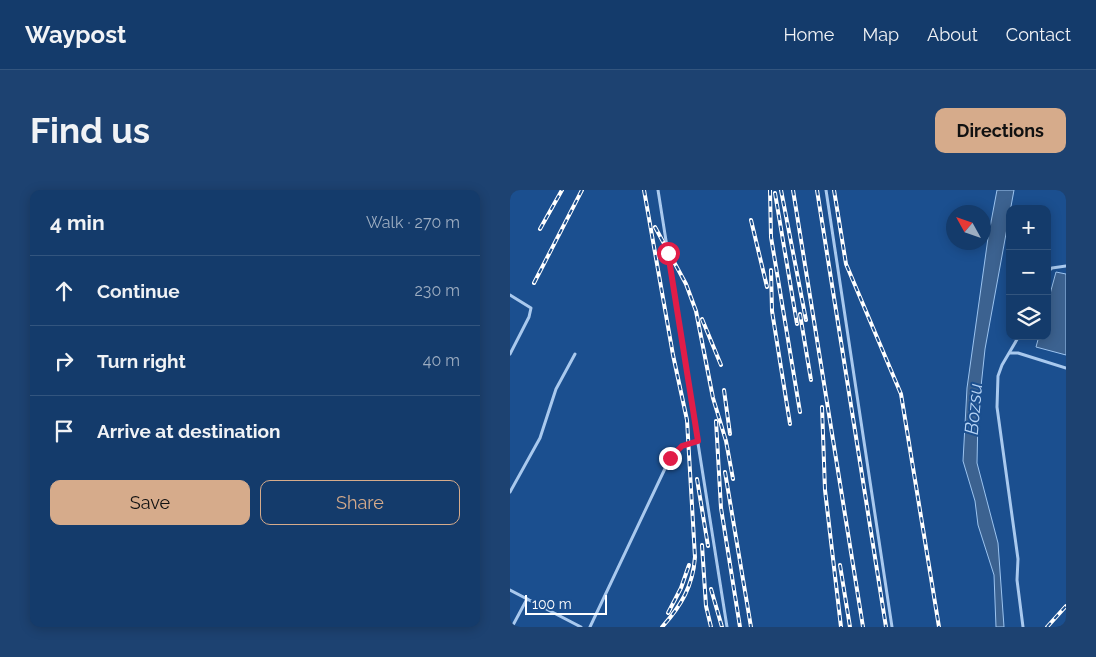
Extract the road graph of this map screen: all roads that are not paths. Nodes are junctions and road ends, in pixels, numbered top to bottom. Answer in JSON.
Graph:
{"nodes":[{"id":1,"x":658,"y":190,"type":"edge"},
{"id":2,"x":826,"y":190,"type":"edge"},
{"id":3,"x":1066,"y":266,"type":"edge"},
{"id":4,"x":1051,"y":269,"type":"edge"},
{"id":5,"x":510,"y":295,"type":"edge"},
{"id":6,"x":1017,"y":340,"type":"edge"},
{"id":7,"x":510,"y":354,"type":"edge"},
{"id":8,"x":575,"y":354,"type":"dead end"},
{"id":9,"x":1009,"y":354,"type":"junction"},
{"id":10,"x":1066,"y":368,"type":"edge"},
{"id":11,"x":698,"y":441,"type":"junction"},
{"id":12,"x":510,"y":492,"type":"edge"},
{"id":13,"x":510,"y":590,"type":"edge"},
{"id":14,"x":527,"y":599,"type":"junction"},
{"id":15,"x":512,"y":627,"type":"edge"},
{"id":16,"x":581,"y":627,"type":"edge"},
{"id":17,"x":590,"y":627,"type":"edge"},
{"id":18,"x":727,"y":627,"type":"edge"},
{"id":19,"x":892,"y":627,"type":"edge"},
{"id":20,"x":1023,"y":627,"type":"edge"}],
"edges":[{"from":1,"to":11,"type":"lane"},
{"from":2,"to":19,"type":"lane"},
{"from":3,"to":4,"type":"lane"},
{"from":5,"to":7,"type":"lane"},
{"from":6,"to":9,"type":"lane"},
{"from":8,"to":12,"type":"lane"},
{"from":9,"to":10,"type":"lane"},
{"from":9,"to":20,"type":"lane"},
{"from":11,"to":17,"type":"lane"},
{"from":11,"to":18,"type":"lane"},
{"from":13,"to":14,"type":"lane"},
{"from":14,"to":15,"type":"lane"},
{"from":14,"to":16,"type":"lane"}]}
